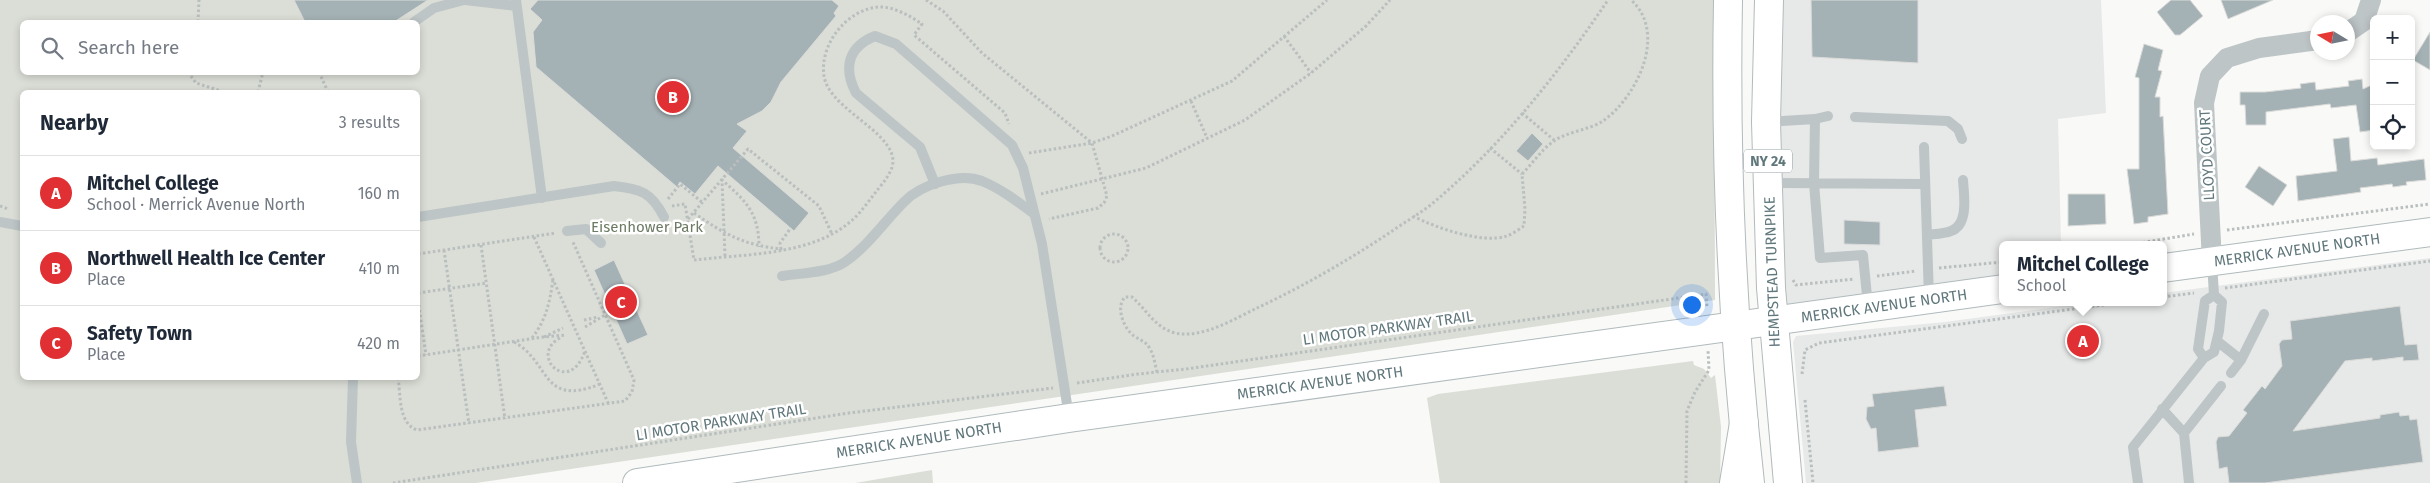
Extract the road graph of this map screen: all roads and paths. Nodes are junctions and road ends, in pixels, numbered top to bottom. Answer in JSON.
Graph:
{"nodes":[{"id":1,"x":199,"y":0,"type":"edge"},
{"id":2,"x":465,"y":0,"type":"edge"},
{"id":3,"x":926,"y":0,"type":"edge"},
{"id":4,"x":1327,"y":0,"type":"edge"},
{"id":5,"x":1390,"y":0,"type":"edge"},
{"id":6,"x":1608,"y":0,"type":"edge"},
{"id":7,"x":1632,"y":0,"type":"edge"},
{"id":8,"x":1728,"y":0,"type":"edge"},
{"id":9,"x":1769,"y":0,"type":"edge"},
{"id":10,"x":2372,"y":0,"type":"edge"},
{"id":11,"x":516,"y":3,"type":"edge"},
{"id":12,"x":198,"y":20,"type":"edge"},
{"id":13,"x":417,"y":20,"type":"edge"},
{"id":14,"x":2355,"y":27,"type":"edge"},
{"id":15,"x":1284,"y":36,"type":"junction"},
{"id":16,"x":2310,"y":41,"type":"edge"},
{"id":17,"x":1311,"y":73,"type":"junction"},
{"id":18,"x":190,"y":75,"type":"edge"},
{"id":19,"x":262,"y":75,"type":"edge"},
{"id":20,"x":320,"y":75,"type":"edge"},
{"id":21,"x":218,"y":90,"type":"edge"},
{"id":22,"x":258,"y":90,"type":"edge"},
{"id":23,"x":327,"y":90,"type":"edge"},
{"id":24,"x":1191,"y":101,"type":"junction"},
{"id":25,"x":1522,"y":113,"type":"junction"},
{"id":26,"x":1828,"y":116,"type":"dead end"},
{"id":27,"x":1855,"y":117,"type":"dead end"},
{"id":28,"x":1815,"y":119,"type":"junction"},
{"id":29,"x":1766,"y":122,"type":"junction"},
{"id":30,"x":1012,"y":128,"type":"dead end"},
{"id":31,"x":1207,"y":138,"type":"junction"},
{"id":32,"x":1962,"y":139,"type":"dead end"},
{"id":33,"x":1554,"y":140,"type":"junction"},
{"id":34,"x":1092,"y":143,"type":"junction"},
{"id":35,"x":1026,"y":146,"type":"dead end"},
{"id":36,"x":1924,"y":147,"type":"dead end"},
{"id":37,"x":1490,"y":148,"type":"junction"},
{"id":38,"x":1522,"y":174,"type":"junction"},
{"id":39,"x":1104,"y":179,"type":"junction"},
{"id":40,"x":722,"y":180,"type":"junction"},
{"id":41,"x":1963,"y":180,"type":"dead end"},
{"id":42,"x":1768,"y":183,"type":"junction"},
{"id":43,"x":1814,"y":183,"type":"junction"},
{"id":44,"x":935,"y":184,"type":"junction"},
{"id":45,"x":1925,"y":184,"type":"junction"},
{"id":46,"x":665,"y":193,"type":"dead end"},
{"id":47,"x":1038,"y":195,"type":"dead end"},
{"id":48,"x":542,"y":198,"type":"junction"},
{"id":49,"x":668,"y":199,"type":"junction"},
{"id":50,"x":703,"y":203,"type":"junction"},
{"id":51,"x":2430,"y":204,"type":"edge"},
{"id":52,"x":694,"y":213,"type":"junction"},
{"id":53,"x":1033,"y":213,"type":"junction"},
{"id":54,"x":1413,"y":216,"type":"junction"},
{"id":55,"x":664,"y":217,"type":"dead end"},
{"id":56,"x":420,"y":218,"type":"edge"},
{"id":57,"x":1046,"y":219,"type":"dead end"},
{"id":58,"x":688,"y":220,"type":"junction"},
{"id":59,"x":0,"y":222,"type":"edge"},
{"id":60,"x":20,"y":226,"type":"edge"},
{"id":61,"x":790,"y":229,"type":"dead end"},
{"id":62,"x":567,"y":231,"type":"junction"},
{"id":63,"x":2210,"y":232,"type":"junction"},
{"id":64,"x":2430,"y":232,"type":"edge"},
{"id":65,"x":724,"y":233,"type":"junction"},
{"id":66,"x":832,"y":234,"type":"junction"},
{"id":67,"x":1927,"y":235,"type":"junction"},
{"id":68,"x":534,"y":237,"type":"junction"},
{"id":69,"x":1124,"y":238,"type":"joint"},
{"id":70,"x":2153,"y":241,"type":"edge"},
{"id":71,"x":601,"y":243,"type":"dead end"},
{"id":72,"x":481,"y":245,"type":"junction"},
{"id":73,"x":759,"y":247,"type":"junction"},
{"id":74,"x":781,"y":249,"type":"junction"},
{"id":75,"x":444,"y":250,"type":"junction"},
{"id":76,"x":420,"y":254,"type":"edge"},
{"id":77,"x":725,"y":256,"type":"junction"},
{"id":78,"x":2430,"y":261,"type":"edge"},
{"id":79,"x":2212,"y":262,"type":"junction"},
{"id":80,"x":2167,"y":268,"type":"edge"},
{"id":81,"x":782,"y":276,"type":"dead end"},
{"id":82,"x":553,"y":279,"type":"junction"},
{"id":83,"x":487,"y":283,"type":"junction"},
{"id":84,"x":450,"y":288,"type":"junction"},
{"id":85,"x":1999,"y":290,"type":"edge"},
{"id":86,"x":2214,"y":292,"type":"junction"},
{"id":87,"x":420,"y":293,"type":"edge"},
{"id":88,"x":1706,"y":294,"type":"dead end"},
{"id":89,"x":2167,"y":297,"type":"edge"},
{"id":90,"x":1930,"y":300,"type":"junction"},
{"id":91,"x":2096,"y":306,"type":"edge"},
{"id":92,"x":1868,"y":309,"type":"junction"},
{"id":93,"x":420,"y":314,"type":"edge"},
{"id":94,"x":2264,"y":314,"type":"dead end"},
{"id":95,"x":605,"y":315,"type":"junction"},
{"id":96,"x":599,"y":318,"type":"junction"},
{"id":97,"x":584,"y":320,"type":"dead end"},
{"id":98,"x":1773,"y":322,"type":"junction"},
{"id":99,"x":585,"y":327,"type":"dead end"},
{"id":100,"x":1736,"y":327,"type":"junction"},
{"id":101,"x":563,"y":328,"type":"dead end"},
{"id":102,"x":566,"y":336,"type":"dead end"},
{"id":103,"x":543,"y":337,"type":"junction"},
{"id":104,"x":561,"y":337,"type":"junction"},
{"id":105,"x":531,"y":339,"type":"junction"},
{"id":106,"x":2218,"y":341,"type":"junction"},
{"id":107,"x":514,"y":342,"type":"junction"},
{"id":108,"x":495,"y":344,"type":"junction"},
{"id":109,"x":459,"y":350,"type":"junction"},
{"id":110,"x":585,"y":351,"type":"junction"},
{"id":111,"x":426,"y":355,"type":"junction"},
{"id":112,"x":420,"y":356,"type":"edge"},
{"id":113,"x":2204,"y":358,"type":"junction"},
{"id":114,"x":2241,"y":360,"type":"junction"},
{"id":115,"x":1709,"y":370,"type":"dead end"},
{"id":116,"x":1157,"y":372,"type":"junction"},
{"id":117,"x":2231,"y":373,"type":"dead end"},
{"id":118,"x":1802,"y":375,"type":"dead end"},
{"id":119,"x":353,"y":380,"type":"edge"},
{"id":120,"x":398,"y":380,"type":"edge"},
{"id":121,"x":600,"y":384,"type":"junction"},
{"id":122,"x":1074,"y":384,"type":"dead end"},
{"id":123,"x":2221,"y":386,"type":"dead end"},
{"id":124,"x":1053,"y":388,"type":"dead end"},
{"id":125,"x":1804,"y":393,"type":"dead end"},
{"id":126,"x":609,"y":405,"type":"junction"},
{"id":127,"x":2162,"y":409,"type":"junction"},
{"id":128,"x":1069,"y":418,"type":"junction"},
{"id":129,"x":505,"y":419,"type":"junction"},
{"id":130,"x":1744,"y":423,"type":"junction"},
{"id":131,"x":469,"y":424,"type":"junction"},
{"id":132,"x":2184,"y":433,"type":"junction"},
{"id":133,"x":357,"y":483,"type":"edge"},
{"id":134,"x":393,"y":483,"type":"edge"},
{"id":135,"x":637,"y":483,"type":"edge"},
{"id":136,"x":1686,"y":483,"type":"edge"},
{"id":137,"x":1734,"y":483,"type":"edge"},
{"id":138,"x":1750,"y":483,"type":"edge"},
{"id":139,"x":1788,"y":483,"type":"edge"},
{"id":140,"x":1813,"y":483,"type":"edge"},
{"id":141,"x":2138,"y":483,"type":"edge"},
{"id":142,"x":2189,"y":483,"type":"edge"}],
"edges":[{"from":1,"to":12,"type":"path"},
{"from":2,"to":11,"type":"lane"},
{"from":2,"to":13,"type":"lane"},
{"from":3,"to":34,"type":"path"},
{"from":4,"to":15,"type":"path"},
{"from":5,"to":17,"type":"path"},
{"from":6,"to":25,"type":"path"},
{"from":7,"to":33,"type":"path"},
{"from":8,"to":100,"type":"main road","number":"NY 24"},
{"from":9,"to":29,"type":"main road","name":"HEMPSTEAD TURNPIKE","number":"NY 24"},
{"from":10,"to":14,"type":"street"},
{"from":11,"to":48,"type":"lane"},
{"from":15,"to":17,"type":"path"},
{"from":15,"to":24,"type":"path"},
{"from":16,"to":63,"type":"street","name":"LLOYD COURT"},
{"from":17,"to":31,"type":"path"},
{"from":18,"to":21,"type":"path"},
{"from":19,"to":22,"type":"path"},
{"from":20,"to":23,"type":"path"},
{"from":24,"to":31,"type":"path"},
{"from":24,"to":34,"type":"path"},
{"from":25,"to":33,"type":"path"},
{"from":25,"to":37,"type":"path"},
{"from":26,"to":28,"type":"lane"},
{"from":27,"to":32,"type":"lane"},
{"from":28,"to":29,"type":"lane"},
{"from":28,"to":43,"type":"lane"},
{"from":29,"to":42,"type":"main road","name":"HEMPSTEAD TURNPIKE","number":"NY 24"},
{"from":30,"to":66,"type":"path"},
{"from":31,"to":39,"type":"path"},
{"from":33,"to":38,"type":"path"},
{"from":34,"to":35,"type":"path"},
{"from":34,"to":39,"type":"path"},
{"from":36,"to":45,"type":"lane"},
{"from":37,"to":38,"type":"path"},
{"from":37,"to":54,"type":"path"},
{"from":38,"to":54,"type":"path"},
{"from":39,"to":47,"type":"path"},
{"from":39,"to":57,"type":"path"},
{"from":40,"to":50,"type":"path"},
{"from":40,"to":65,"type":"path"},
{"from":40,"to":66,"type":"path"},
{"from":40,"to":73,"type":"path"},
{"from":41,"to":67,"type":"lane"},
{"from":42,"to":43,"type":"lane"},
{"from":42,"to":98,"type":"main road","name":"HEMPSTEAD TURNPIKE","number":"NY 24"},
{"from":43,"to":45,"type":"lane"},
{"from":43,"to":92,"type":"lane"},
{"from":44,"to":53,"type":"lane"},
{"from":44,"to":53,"type":"lane"},
{"from":44,"to":81,"type":"lane"},
{"from":45,"to":67,"type":"lane"},
{"from":46,"to":49,"type":"path"},
{"from":48,"to":55,"type":"lane"},
{"from":48,"to":56,"type":"lane"},
{"from":49,"to":50,"type":"path"},
{"from":49,"to":58,"type":"path"},
{"from":50,"to":52,"type":"path"},
{"from":51,"to":63,"type":"path"},
{"from":52,"to":58,"type":"path"},
{"from":52,"to":65,"type":"path"},
{"from":53,"to":128,"type":"lane"},
{"from":54,"to":116,"type":"path"},
{"from":58,"to":77,"type":"path"},
{"from":59,"to":60,"type":"lane"},
{"from":61,"to":74,"type":"path"},
{"from":62,"to":68,"type":"path"},
{"from":62,"to":71,"type":"lane"},
{"from":62,"to":95,"type":"path"},
{"from":63,"to":70,"type":"path"},
{"from":63,"to":79,"type":"street","name":"LLOYD COURT"},
{"from":64,"to":79,"type":"main road","name":"MERRICK AVENUE NORTH"},
{"from":65,"to":73,"type":"path"},
{"from":65,"to":77,"type":"path"},
{"from":66,"to":74,"type":"path"},
{"from":67,"to":90,"type":"lane"},
{"from":68,"to":72,"type":"path"},
{"from":68,"to":82,"type":"path"},
{"from":69,"to":69,"type":"path"},
{"from":72,"to":75,"type":"path"},
{"from":72,"to":83,"type":"path"},
{"from":73,"to":74,"type":"path"},
{"from":74,"to":77,"type":"path"},
{"from":75,"to":76,"type":"path"},
{"from":75,"to":84,"type":"path"},
{"from":78,"to":86,"type":"path"},
{"from":79,"to":80,"type":"main road","name":"MERRICK AVENUE NORTH"},
{"from":79,"to":86,"type":"lane"},
{"from":82,"to":105,"type":"path"},
{"from":82,"to":110,"type":"path"},
{"from":83,"to":84,"type":"path"},
{"from":83,"to":108,"type":"path"},
{"from":84,"to":87,"type":"path"},
{"from":84,"to":109,"type":"path"},
{"from":85,"to":90,"type":"main road","name":"MERRICK AVENUE NORTH"},
{"from":86,"to":89,"type":"path"},
{"from":86,"to":106,"type":"lane"},
{"from":86,"to":113,"type":"lane"},
{"from":88,"to":116,"type":"path","name":"LI MOTOR PARKWAY TRAIL"},
{"from":90,"to":92,"type":"main road","name":"MERRICK AVENUE NORTH"},
{"from":91,"to":118,"type":"path"},
{"from":92,"to":98,"type":"main road","name":"MERRICK AVENUE NORTH"},
{"from":93,"to":111,"type":"path"},
{"from":94,"to":114,"type":"lane"},
{"from":95,"to":96,"type":"path"},
{"from":95,"to":126,"type":"path"},
{"from":96,"to":97,"type":"path"},
{"from":96,"to":99,"type":"path"},
{"from":98,"to":100,"type":"main road","name":"MERRICK AVENUE NORTH"},
{"from":98,"to":139,"type":"main road","name":"HEMPSTEAD TURNPIKE","number":"NY 24"},
{"from":100,"to":128,"type":"main road","name":"MERRICK AVENUE NORTH"},
{"from":100,"to":130,"type":"main road","number":"NY 24"},
{"from":101,"to":103,"type":"path"},
{"from":102,"to":104,"type":"path"},
{"from":103,"to":104,"type":"path"},
{"from":103,"to":105,"type":"path"},
{"from":104,"to":110,"type":"path"},
{"from":105,"to":107,"type":"path"},
{"from":106,"to":113,"type":"lane"},
{"from":106,"to":114,"type":"lane"},
{"from":107,"to":108,"type":"path"},
{"from":107,"to":121,"type":"path"},
{"from":108,"to":109,"type":"path"},
{"from":108,"to":129,"type":"path"},
{"from":109,"to":111,"type":"path"},
{"from":109,"to":131,"type":"path"},
{"from":110,"to":121,"type":"path"},
{"from":111,"to":112,"type":"path"},
{"from":113,"to":127,"type":"lane"},
{"from":114,"to":117,"type":"lane"},
{"from":115,"to":136,"type":"path"},
{"from":116,"to":122,"type":"path","name":"LI MOTOR PARKWAY TRAIL"},
{"from":119,"to":133,"type":"lane"},
{"from":120,"to":131,"type":"path"},
{"from":121,"to":126,"type":"path"},
{"from":123,"to":132,"type":"lane"},
{"from":124,"to":134,"type":"path","name":"LI MOTOR PARKWAY TRAIL"},
{"from":125,"to":140,"type":"path"},
{"from":126,"to":129,"type":"path"},
{"from":127,"to":132,"type":"lane"},
{"from":127,"to":141,"type":"lane"},
{"from":128,"to":135,"type":"main road","name":"MERRICK AVENUE NORTH"},
{"from":129,"to":131,"type":"path"},
{"from":130,"to":137,"type":"main road"},
{"from":130,"to":138,"type":"main road","number":"NY 24"},
{"from":132,"to":142,"type":"lane"}]}
